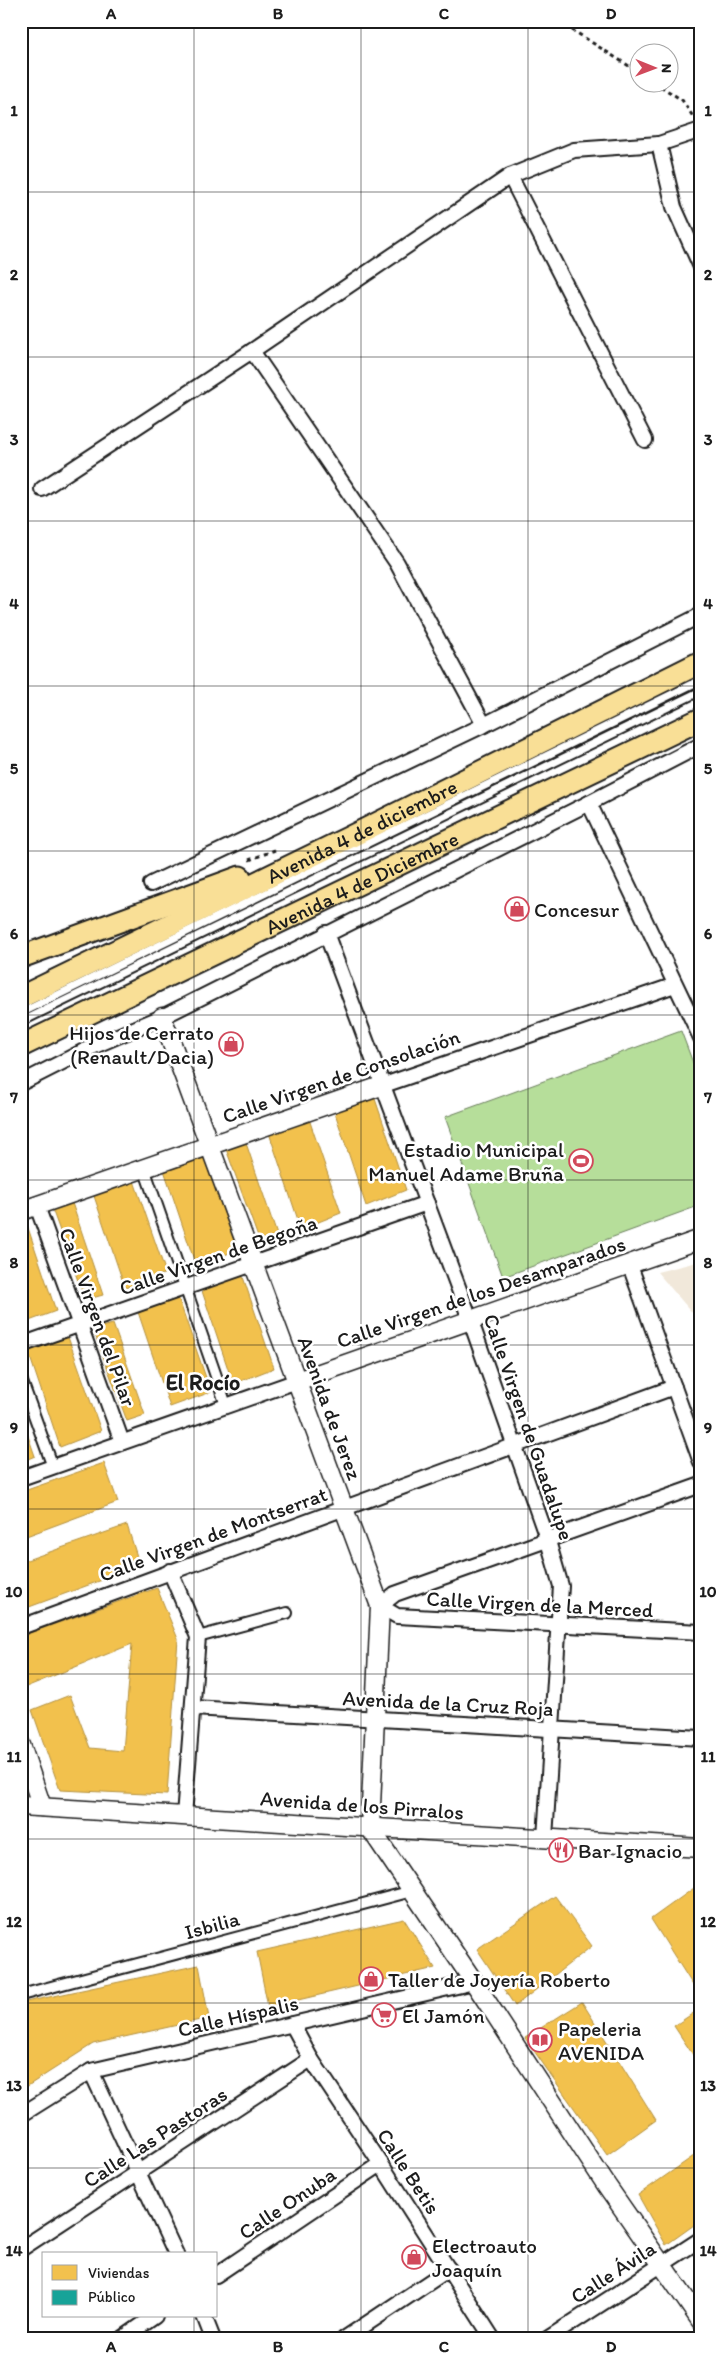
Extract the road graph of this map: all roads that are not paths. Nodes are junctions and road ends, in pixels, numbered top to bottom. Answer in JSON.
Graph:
{"nodes":[{"id":1,"x":698,"y":125,"type":"edge"},
{"id":2,"x":659,"y":144,"type":"junction"},
{"id":3,"x":510,"y":176,"type":"junction"},
{"id":4,"x":701,"y":267,"type":"edge"},
{"id":5,"x":252,"y":351,"type":"junction"},
{"id":6,"x":645,"y":440,"type":"dead end"},
{"id":7,"x":42,"y":489,"type":"dead end"},
{"id":8,"x":701,"y":615,"type":"edge"},
{"id":9,"x":701,"y":650,"type":"edge"},
{"id":10,"x":701,"y":662,"type":"edge"},
{"id":11,"x":701,"y":680,"type":"edge"},
{"id":12,"x":656,"y":683,"type":"junction"},
{"id":13,"x":701,"y":691,"type":"edge"},
{"id":14,"x":701,"y":719,"type":"edge"},
{"id":15,"x":484,"y":725,"type":"junction"},
{"id":16,"x":701,"y":745,"type":"edge"},
{"id":17,"x":589,"y":803,"type":"junction"},
{"id":18,"x":348,"y":838,"type":"junction"},
{"id":19,"x":151,"y":884,"type":"dead end"},
{"id":20,"x":326,"y":934,"type":"junction"},
{"id":21,"x":21,"y":957,"type":"edge"},
{"id":22,"x":675,"y":985,"type":"junction"},
{"id":23,"x":21,"y":997,"type":"edge"},
{"id":24,"x":21,"y":1013,"type":"edge"},
{"id":25,"x":162,"y":1017,"type":"junction"},
{"id":26,"x":21,"y":1022,"type":"edge"},
{"id":27,"x":701,"y":1038,"type":"edge"},
{"id":28,"x":21,"y":1046,"type":"edge"},
{"id":29,"x":21,"y":1083,"type":"edge"},
{"id":30,"x":384,"y":1084,"type":"junction"},
{"id":31,"x":210,"y":1146,"type":"junction"},
{"id":32,"x":144,"y":1168,"type":"junction"},
{"id":33,"x":427,"y":1203,"type":"junction"},
{"id":34,"x":29,"y":1209,"type":"edge"},
{"id":35,"x":701,"y":1239,"type":"edge"},
{"id":36,"x":629,"y":1263,"type":"junction"},
{"id":37,"x":253,"y":1264,"type":"junction"},
{"id":38,"x":184,"y":1288,"type":"junction"},
{"id":39,"x":470,"y":1319,"type":"junction"},
{"id":40,"x":80,"y":1325,"type":"junction"},
{"id":41,"x":21,"y":1346,"type":"edge"},
{"id":42,"x":21,"y":1379,"type":"edge"},
{"id":43,"x":296,"y":1381,"type":"junction"},
{"id":44,"x":674,"y":1387,"type":"junction"},
{"id":45,"x":226,"y":1406,"type":"junction"},
{"id":46,"x":122,"y":1442,"type":"junction"},
{"id":47,"x":514,"y":1446,"type":"junction"},
{"id":48,"x":701,"y":1462,"type":"edge"},
{"id":49,"x":53,"y":1467,"type":"junction"},
{"id":50,"x":21,"y":1478,"type":"edge"},
{"id":51,"x":701,"y":1485,"type":"edge"},
{"id":52,"x":343,"y":1507,"type":"junction"},
{"id":53,"x":548,"y":1541,"type":"junction"},
{"id":54,"x":170,"y":1571,"type":"junction"},
{"id":55,"x":380,"y":1606,"type":"junction"},
{"id":56,"x":288,"y":1613,"type":"dead end"},
{"id":57,"x":558,"y":1625,"type":"junction"},
{"id":58,"x":21,"y":1626,"type":"edge"},
{"id":59,"x":701,"y":1632,"type":"edge"},
{"id":60,"x":198,"y":1637,"type":"junction"},
{"id":61,"x":193,"y":1708,"type":"junction"},
{"id":62,"x":375,"y":1719,"type":"junction"},
{"id":63,"x":552,"y":1729,"type":"junction"},
{"id":64,"x":701,"y":1738,"type":"edge"},
{"id":65,"x":21,"y":1745,"type":"edge"},
{"id":66,"x":21,"y":1806,"type":"edge"},
{"id":67,"x":42,"y":1807,"type":"junction"},
{"id":68,"x":184,"y":1816,"type":"junction"},
{"id":69,"x":370,"y":1828,"type":"junction"},
{"id":70,"x":545,"y":1838,"type":"junction"},
{"id":71,"x":701,"y":1848,"type":"edge"},
{"id":72,"x":412,"y":1891,"type":"junction"},
{"id":73,"x":474,"y":1982,"type":"junction"},
{"id":74,"x":21,"y":1995,"type":"edge"},
{"id":75,"x":292,"y":2024,"type":"junction"},
{"id":76,"x":311,"y":2059,"type":"junction"},
{"id":77,"x":90,"y":2071,"type":"junction"},
{"id":78,"x":21,"y":2115,"type":"edge"},
{"id":79,"x":381,"y":2164,"type":"junction"},
{"id":80,"x":139,"y":2172,"type":"junction"},
{"id":81,"x":701,"y":2239,"type":"edge"},
{"id":82,"x":21,"y":2248,"type":"edge"},
{"id":83,"x":175,"y":2252,"type":"edge"},
{"id":84,"x":662,"y":2265,"type":"junction"},
{"id":85,"x":449,"y":2269,"type":"junction"},
{"id":86,"x":218,"y":2274,"type":"edge"},
{"id":87,"x":152,"y":2318,"type":"edge"},
{"id":88,"x":205,"y":2318,"type":"edge"},
{"id":89,"x":701,"y":2321,"type":"edge"},
{"id":90,"x":122,"y":2339,"type":"edge"},
{"id":91,"x":213,"y":2339,"type":"edge"},
{"id":92,"x":344,"y":2339,"type":"edge"},
{"id":93,"x":493,"y":2339,"type":"edge"},
{"id":94,"x":548,"y":2339,"type":"edge"}],
"edges":[{"from":1,"to":2,"type":"street"},
{"from":2,"to":3,"type":"street"},
{"from":2,"to":4,"type":"street"},
{"from":3,"to":5,"type":"street"},
{"from":3,"to":6,"type":"street"},
{"from":5,"to":7,"type":"street"},
{"from":5,"to":15,"type":"street"},
{"from":8,"to":15,"type":"street"},
{"from":9,"to":12,"type":"main road"},
{"from":10,"to":12,"type":"main road","name":"Avenida 4 de diciembre"},
{"from":11,"to":24,"type":"lane"},
{"from":12,"to":18,"type":"main road","name":"Avenida 4 de diciembre"},
{"from":13,"to":26,"type":"lane"},
{"from":14,"to":28,"type":"main road","name":"Avenida 4 de Diciembre"},
{"from":15,"to":19,"type":"street"},
{"from":16,"to":17,"type":"street"},
{"from":17,"to":20,"type":"street"},
{"from":17,"to":22,"type":"street"},
{"from":18,"to":21,"type":"main road"},
{"from":18,"to":23,"type":"main road","name":"Avenida 4 de diciembre"},
{"from":20,"to":25,"type":"street"},
{"from":20,"to":30,"type":"street","name":"Calle Virgen de Guadalupe"},
{"from":22,"to":27,"type":"street"},
{"from":22,"to":30,"type":"street","name":"Calle Virgen de Consolación"},
{"from":25,"to":29,"type":"street"},
{"from":25,"to":31,"type":"street","name":"Avenida de Jerez"},
{"from":30,"to":31,"type":"street","name":"Calle Virgen de Consolación"},
{"from":30,"to":33,"type":"street","name":"Calle Virgen de Guadalupe"},
{"from":31,"to":32,"type":"street","name":"Calle Virgen de Consolación"},
{"from":31,"to":37,"type":"street","name":"Avenida de Jerez"},
{"from":32,"to":34,"type":"street","name":"Calle Virgen de Consolación"},
{"from":32,"to":38,"type":"street"},
{"from":33,"to":37,"type":"street","name":"Calle Virgen de Begoña"},
{"from":33,"to":39,"type":"street","name":"Calle Virgen de Guadalupe"},
{"from":34,"to":40,"type":"street","name":"Calle Virgen del Pilar"},
{"from":35,"to":36,"type":"street","name":"Calle Virgen de los Desamparados"},
{"from":36,"to":39,"type":"street","name":"Calle Virgen de los Desamparados"},
{"from":36,"to":44,"type":"street"},
{"from":37,"to":38,"type":"street","name":"Calle Virgen de Begoña"},
{"from":37,"to":43,"type":"street","name":"Avenida de Jerez"},
{"from":38,"to":40,"type":"street","name":"Calle Virgen de Begoña"},
{"from":38,"to":45,"type":"street"},
{"from":39,"to":43,"type":"street","name":"Calle Virgen de los Desamparados"},
{"from":39,"to":47,"type":"street","name":"Calle Virgen de Guadalupe"},
{"from":40,"to":41,"type":"street","name":"Calle Virgen de Begoña"},
{"from":40,"to":46,"type":"street","name":"Calle Virgen del Pilar"},
{"from":42,"to":49,"type":"street"},
{"from":43,"to":45,"type":"street","name":"Calle Virgen de los Desamparados"},
{"from":43,"to":52,"type":"street","name":"Avenida de Jerez"},
{"from":44,"to":47,"type":"street","name":"Calle Virgen de Montserrat"},
{"from":44,"to":48,"type":"street"},
{"from":45,"to":46,"type":"street","name":"Calle Virgen de los Desamparados"},
{"from":46,"to":49,"type":"street","name":"Calle Virgen de los Desamparados"},
{"from":47,"to":52,"type":"street","name":"Calle Virgen de Montserrat"},
{"from":47,"to":53,"type":"street","name":"Calle Virgen de Guadalupe"},
{"from":49,"to":50,"type":"street","name":"Calle Virgen de los Desamparados"},
{"from":51,"to":53,"type":"street"},
{"from":52,"to":54,"type":"street","name":"Calle Virgen de Montserrat"},
{"from":52,"to":55,"type":"street","name":"Avenida de Jerez"},
{"from":53,"to":55,"type":"street"},
{"from":53,"to":57,"type":"street","name":"Calle Virgen de Guadalupe"},
{"from":54,"to":58,"type":"street","name":"Calle Virgen de Montserrat"},
{"from":54,"to":60,"type":"street"},
{"from":55,"to":57,"type":"street","name":"Calle Virgen de la Merced"},
{"from":55,"to":62,"type":"street","name":"Avenida de Jerez"},
{"from":56,"to":60,"type":"street"},
{"from":57,"to":59,"type":"street","name":"Calle Virgen de la Merced"},
{"from":57,"to":63,"type":"street","name":"Calle Virgen de Guadalupe"},
{"from":60,"to":61,"type":"street"},
{"from":61,"to":62,"type":"street","name":"Avenida de la Cruz Roja"},
{"from":61,"to":68,"type":"street"},
{"from":62,"to":63,"type":"street","name":"Avenida de la Cruz Roja"},
{"from":62,"to":69,"type":"street","name":"Avenida de Jerez"},
{"from":63,"to":64,"type":"street","name":"Avenida de la Cruz Roja"},
{"from":63,"to":70,"type":"street","name":"Calle Virgen de Guadalupe"},
{"from":65,"to":67,"type":"street"},
{"from":66,"to":67,"type":"street","name":"Avenida de los Pirralos"},
{"from":67,"to":68,"type":"street","name":"Avenida de los Pirralos"},
{"from":68,"to":69,"type":"street","name":"Avenida de los Pirralos"},
{"from":69,"to":70,"type":"street","name":"Avenida de los Pirralos"},
{"from":69,"to":72,"type":"street"},
{"from":70,"to":71,"type":"street","name":"Avenida de los Pirralos"},
{"from":72,"to":73,"type":"street"},
{"from":72,"to":74,"type":"street","name":"Isbilia"},
{"from":73,"to":75,"type":"street","name":"Calle Híspalis"},
{"from":73,"to":84,"type":"street"},
{"from":75,"to":76,"type":"street","name":"Calle Betis"},
{"from":75,"to":77,"type":"street","name":"Calle Híspalis"},
{"from":76,"to":79,"type":"street","name":"Calle Betis"},
{"from":76,"to":80,"type":"street","name":"Calle Las Pastoras"},
{"from":77,"to":78,"type":"street","name":"Calle Híspalis"},
{"from":77,"to":80,"type":"street"},
{"from":79,"to":85,"type":"street","name":"Calle Betis"},
{"from":79,"to":86,"type":"street","name":"Calle Onuba"},
{"from":80,"to":82,"type":"street","name":"Calle Las Pastoras"},
{"from":80,"to":83,"type":"street"},
{"from":81,"to":84,"type":"street","name":"Calle Ávila"},
{"from":84,"to":89,"type":"street"},
{"from":84,"to":94,"type":"street","name":"Calle Ávila"},
{"from":85,"to":92,"type":"street"},
{"from":85,"to":93,"type":"street","name":"Calle Betis"},
{"from":87,"to":90,"type":"street"},
{"from":88,"to":91,"type":"street"}]}
